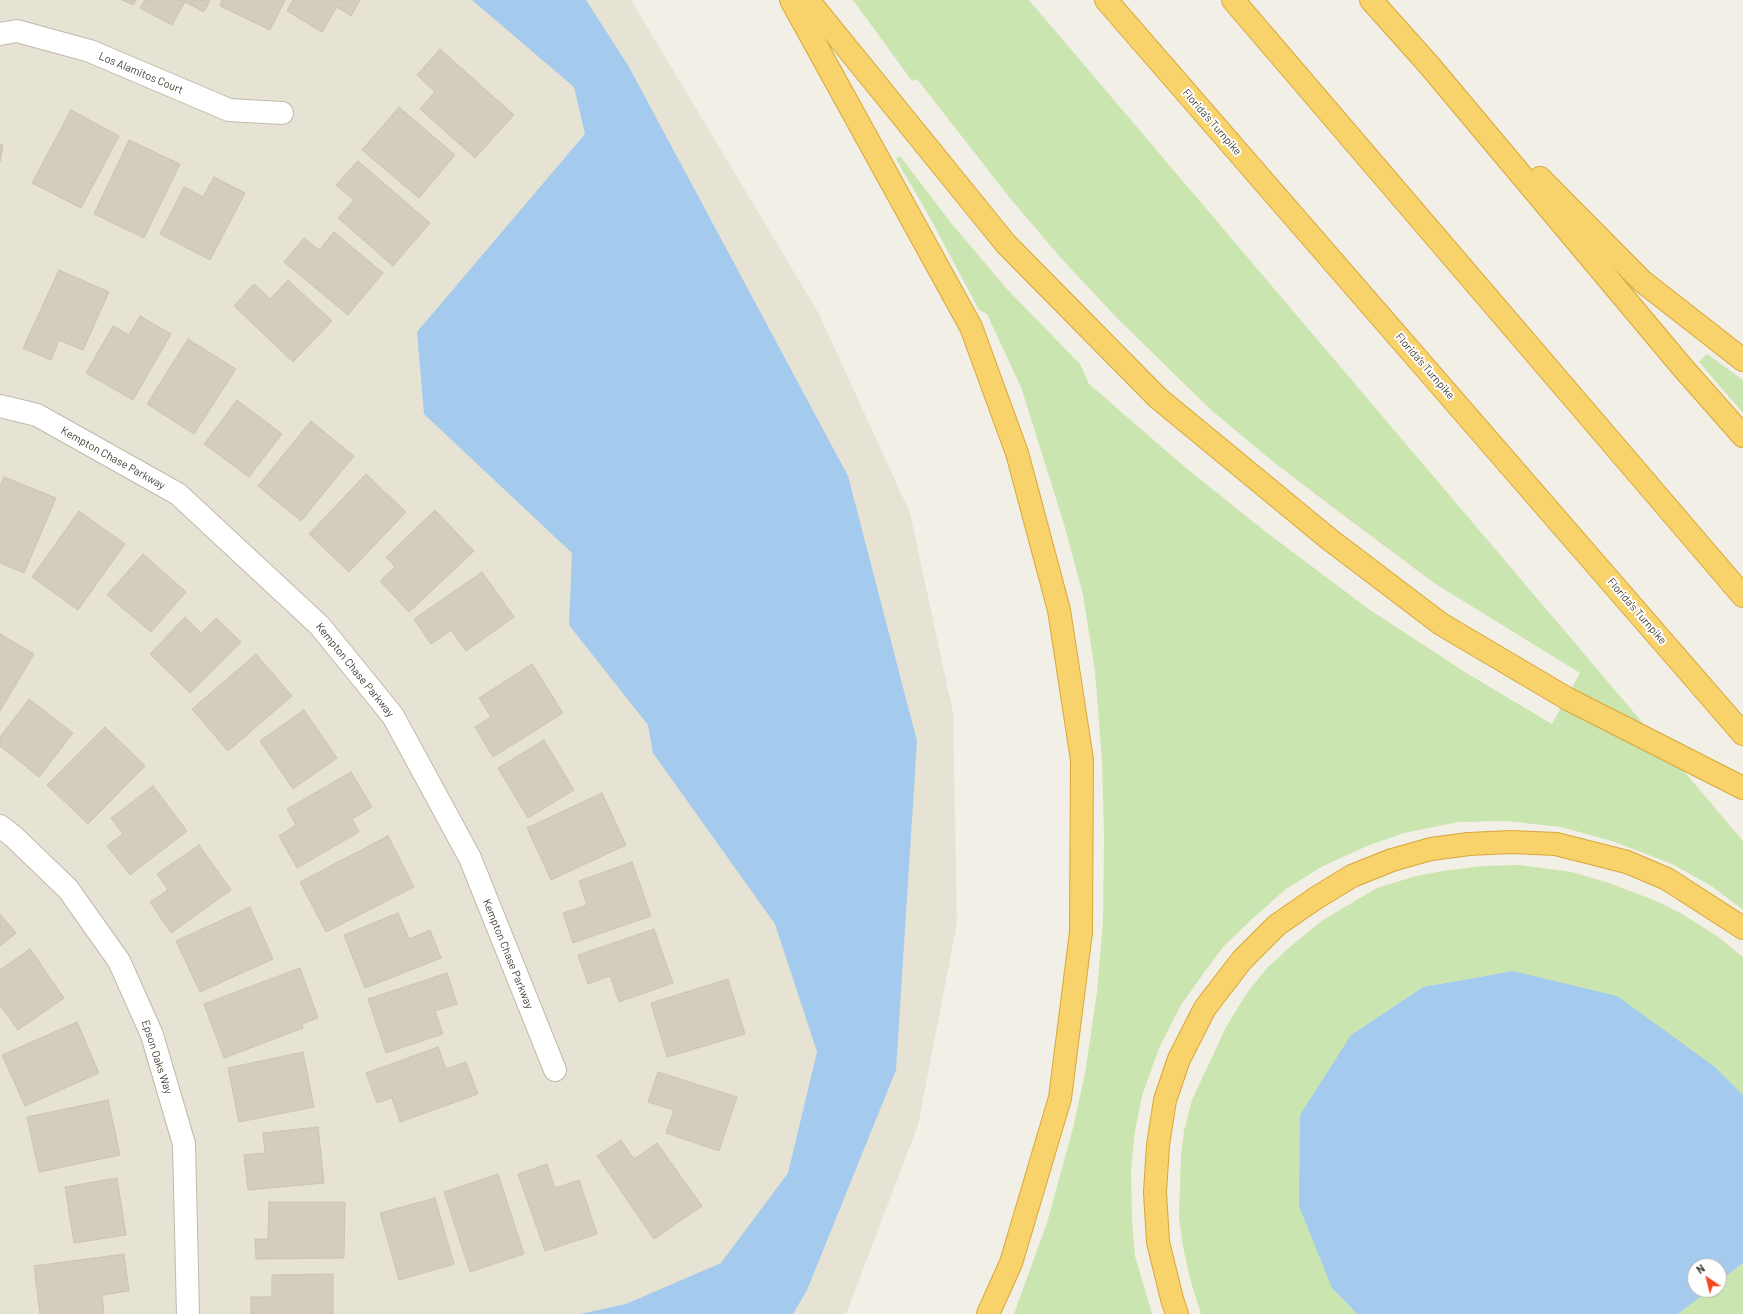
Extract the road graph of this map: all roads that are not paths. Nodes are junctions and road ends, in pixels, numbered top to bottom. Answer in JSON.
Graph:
{"nodes":[{"id":1,"x":792,"y":0,"type":"edge"},
{"id":2,"x":808,"y":0,"type":"edge"},
{"id":3,"x":1106,"y":0,"type":"edge"},
{"id":4,"x":1233,"y":0,"type":"edge"},
{"id":5,"x":1372,"y":0,"type":"edge"},
{"id":6,"x":0,"y":34,"type":"edge"},
{"id":7,"x":1429,"y":65,"type":"junction"},
{"id":8,"x":282,"y":113,"type":"dead end"},
{"id":9,"x":1743,"y":360,"type":"edge"},
{"id":10,"x":0,"y":406,"type":"edge"},
{"id":11,"x":1743,"y":436,"type":"edge"},
{"id":12,"x":1743,"y":596,"type":"edge"},
{"id":13,"x":1743,"y":734,"type":"edge"},
{"id":14,"x":1743,"y":788,"type":"edge"},
{"id":15,"x":0,"y":826,"type":"edge"},
{"id":16,"x":1743,"y":928,"type":"edge"},
{"id":17,"x":555,"y":1070,"type":"dead end"},
{"id":18,"x":188,"y":1314,"type":"edge"},
{"id":19,"x":988,"y":1314,"type":"edge"},
{"id":20,"x":1177,"y":1314,"type":"edge"}],
"edges":[{"from":1,"to":19,"type":"highway"},
{"from":2,"to":14,"type":"highway"},
{"from":3,"to":13,"type":"highway","name":"Florida's Turnpike"},
{"from":4,"to":12,"type":"highway"},
{"from":5,"to":7,"type":"highway"},
{"from":6,"to":8,"type":"street","name":"Los Alamitos Court"},
{"from":7,"to":9,"type":"highway"},
{"from":7,"to":11,"type":"highway"},
{"from":10,"to":17,"type":"street","name":"Kempton Chase Parkway"},
{"from":15,"to":18,"type":"street","name":"Epson Oaks Way"},
{"from":16,"to":20,"type":"highway"}]}
